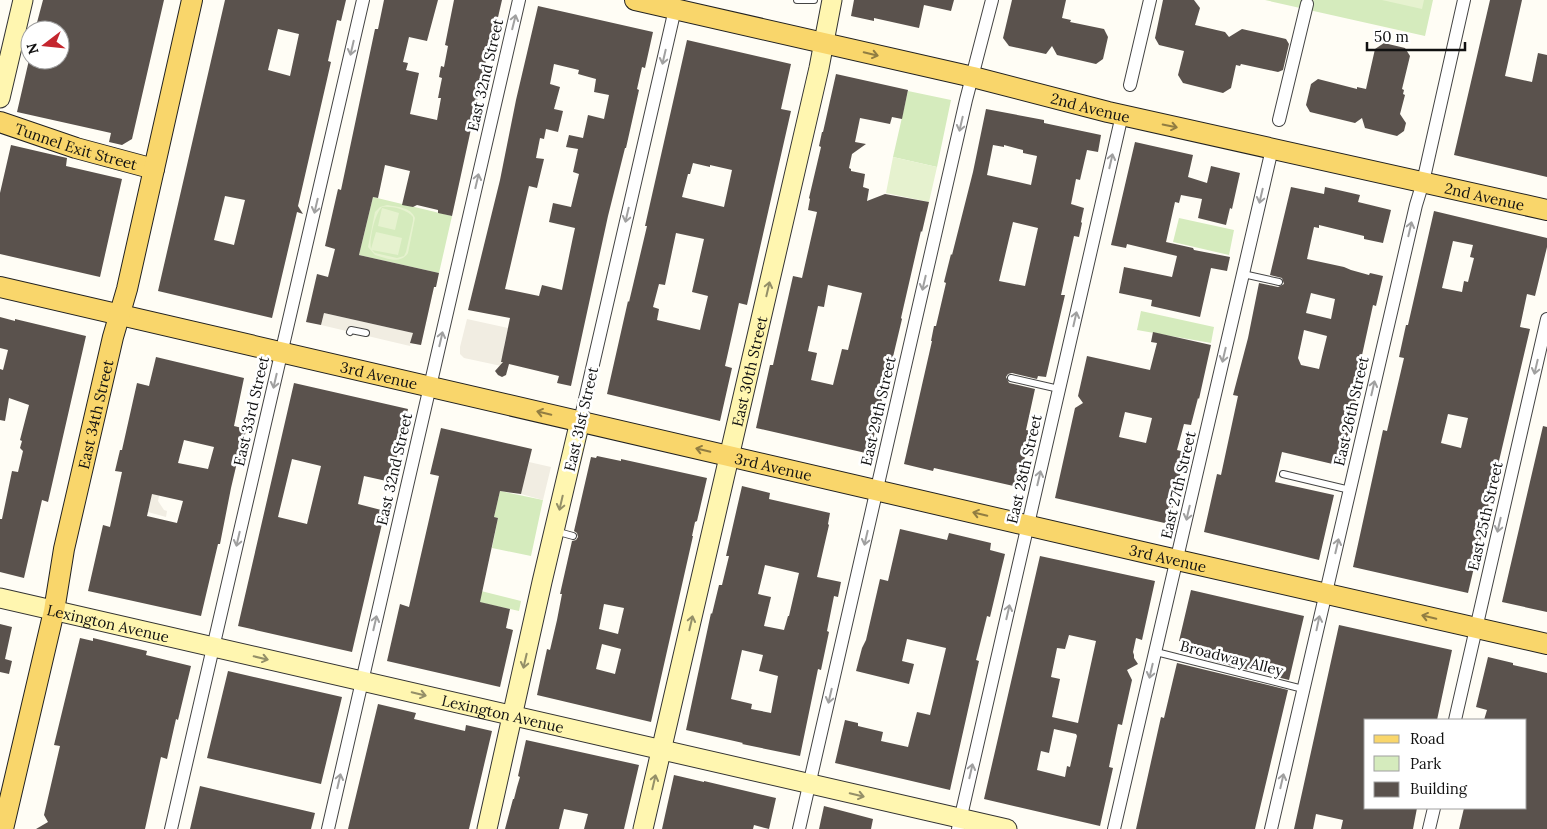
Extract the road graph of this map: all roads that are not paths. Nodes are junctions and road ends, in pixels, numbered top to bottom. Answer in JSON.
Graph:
{"nodes":[{"id":1,"x":23,"y":0,"type":"edge"},
{"id":2,"x":192,"y":0,"type":"edge"},
{"id":3,"x":363,"y":0,"type":"edge"},
{"id":4,"x":520,"y":0,"type":"edge"},
{"id":5,"x":635,"y":0,"type":"edge"},
{"id":6,"x":797,"y":0,"type":"edge"},
{"id":7,"x":814,"y":0,"type":"edge"},
{"id":8,"x":832,"y":0,"type":"edge"},
{"id":9,"x":992,"y":0,"type":"edge"},
{"id":10,"x":1150,"y":0,"type":"edge"},
{"id":11,"x":1464,"y":0,"type":"edge"},
{"id":12,"x":1307,"y":4,"type":"dead end"},
{"id":13,"x":675,"y":9,"type":"junction"},
{"id":14,"x":823,"y":43,"type":"junction"},
{"id":15,"x":973,"y":77,"type":"junction"},
{"id":16,"x":1130,"y":84,"type":"dead end"},
{"id":17,"x":0,"y":98,"type":"edge"},
{"id":18,"x":1122,"y":116,"type":"junction"},
{"id":19,"x":1279,"y":120,"type":"dead end"},
{"id":20,"x":0,"y":122,"type":"edge"},
{"id":21,"x":1272,"y":149,"type":"junction"},
{"id":22,"x":154,"y":169,"type":"junction"},
{"id":23,"x":1423,"y":182,"type":"junction"},
{"id":24,"x":1547,"y":210,"type":"edge"},
{"id":25,"x":1243,"y":274,"type":"junction"},
{"id":26,"x":1279,"y":282,"type":"dead end"},
{"id":27,"x":0,"y":288,"type":"edge"},
{"id":28,"x":119,"y":315,"type":"junction"},
{"id":29,"x":1547,"y":319,"type":"edge"},
{"id":30,"x":350,"y":332,"type":"dead end"},
{"id":31,"x":366,"y":334,"type":"dead end"},
{"id":32,"x":282,"y":352,"type":"junction"},
{"id":33,"x":1011,"y":378,"type":"dead end"},
{"id":34,"x":430,"y":386,"type":"junction"},
{"id":35,"x":1059,"y":389,"type":"junction"},
{"id":36,"x":580,"y":421,"type":"junction"},
{"id":37,"x":729,"y":456,"type":"junction"},
{"id":38,"x":1283,"y":474,"type":"dead end"},
{"id":39,"x":877,"y":490,"type":"junction"},
{"id":40,"x":1350,"y":490,"type":"junction"},
{"id":41,"x":1028,"y":525,"type":"junction"},
{"id":42,"x":554,"y":531,"type":"junction"},
{"id":43,"x":573,"y":536,"type":"dead end"},
{"id":44,"x":1177,"y":560,"type":"junction"},
{"id":45,"x":1325,"y":593,"type":"junction"},
{"id":46,"x":0,"y":598,"type":"edge"},
{"id":47,"x":54,"y":611,"type":"junction"},
{"id":48,"x":1476,"y":628,"type":"junction"},
{"id":49,"x":1547,"y":644,"type":"edge"},
{"id":50,"x":213,"y":648,"type":"junction"},
{"id":51,"x":1156,"y":652,"type":"junction"},
{"id":52,"x":362,"y":682,"type":"junction"},
{"id":53,"x":1303,"y":689,"type":"junction"},
{"id":54,"x":513,"y":716,"type":"junction"},
{"id":55,"x":1455,"y":719,"type":"edge"},
{"id":56,"x":661,"y":749,"type":"junction"},
{"id":57,"x":810,"y":784,"type":"junction"},
{"id":58,"x":1434,"y":809,"type":"edge"},
{"id":59,"x":959,"y":824,"type":"edge"},
{"id":60,"x":3,"y":829,"type":"edge"},
{"id":61,"x":171,"y":829,"type":"edge"},
{"id":62,"x":328,"y":829,"type":"edge"},
{"id":63,"x":487,"y":829,"type":"edge"},
{"id":64,"x":643,"y":829,"type":"edge"},
{"id":65,"x":799,"y":829,"type":"edge"},
{"id":66,"x":1007,"y":829,"type":"edge"},
{"id":67,"x":1114,"y":829,"type":"edge"},
{"id":68,"x":1271,"y":829,"type":"edge"},
{"id":69,"x":1430,"y":829,"type":"edge"}],
"edges":[{"from":1,"to":17,"type":"street"},
{"from":2,"to":22,"type":"main road","name":"East 34th Street"},
{"from":3,"to":32,"type":"street","name":"East 33rd Street","one_way":true},
{"from":34,"to":4,"type":"street","name":"East 32nd Street","one_way":true},
{"from":5,"to":13,"type":"main road","name":"2nd Avenue"},
{"from":6,"to":7,"type":"lane"},
{"from":8,"to":14,"type":"street","name":"East 30th Street"},
{"from":9,"to":15,"type":"street","name":"East 29th Street"},
{"from":10,"to":16,"type":"street"},
{"from":11,"to":23,"type":"street","name":"East 26th Street"},
{"from":12,"to":19,"type":"street"},
{"from":13,"to":14,"type":"main road","name":"2nd Avenue"},
{"from":13,"to":36,"type":"street","name":"East 31st Street","one_way":true},
{"from":14,"to":15,"type":"main road","name":"2nd Avenue","one_way":true},
{"from":37,"to":14,"type":"street","name":"East 30th Street","one_way":true},
{"from":15,"to":18,"type":"main road","name":"2nd Avenue"},
{"from":15,"to":39,"type":"street","name":"East 29th Street","one_way":true},
{"from":18,"to":21,"type":"main road","name":"2nd Avenue","one_way":true},
{"from":35,"to":18,"type":"street","name":"East 28th Street","one_way":true},
{"from":20,"to":22,"type":"main road","name":"Tunnel Exit Street"},
{"from":21,"to":23,"type":"main road","name":"2nd Avenue"},
{"from":21,"to":25,"type":"street","name":"East 27th Street","one_way":true},
{"from":22,"to":28,"type":"main road","name":"East 34th Street"},
{"from":23,"to":24,"type":"main road","name":"2nd Avenue"},
{"from":40,"to":23,"type":"street","name":"East 26th Street","one_way":true},
{"from":25,"to":26,"type":"lane"},
{"from":25,"to":44,"type":"street","name":"East 27th Street","one_way":true},
{"from":27,"to":28,"type":"main road","name":"3rd Avenue"},
{"from":28,"to":32,"type":"main road","name":"3rd Avenue"},
{"from":28,"to":47,"type":"main road","name":"East 34th Street"},
{"from":29,"to":48,"type":"street","name":"East 25th Street","one_way":true},
{"from":30,"to":31,"type":"lane"},
{"from":32,"to":34,"type":"main road","name":"3rd Avenue"},
{"from":32,"to":50,"type":"street","name":"East 33rd Street","one_way":true},
{"from":33,"to":35,"type":"lane"},
{"from":36,"to":34,"type":"main road","name":"3rd Avenue","one_way":true},
{"from":52,"to":34,"type":"street","name":"East 32nd Street","one_way":true},
{"from":41,"to":35,"type":"street","name":"East 28th Street","one_way":true},
{"from":37,"to":36,"type":"main road","name":"3rd Avenue","one_way":true},
{"from":36,"to":42,"type":"street","name":"East 31st Street","one_way":true},
{"from":37,"to":39,"type":"main road","name":"3rd Avenue"},
{"from":56,"to":37,"type":"street","name":"East 30th Street","one_way":true},
{"from":38,"to":40,"type":"lane"},
{"from":41,"to":39,"type":"main road","name":"3rd Avenue","one_way":true},
{"from":39,"to":57,"type":"street","name":"East 29th Street","one_way":true},
{"from":45,"to":40,"type":"street","name":"East 26th Street","one_way":true},
{"from":41,"to":44,"type":"main road","name":"3rd Avenue"},
{"from":59,"to":41,"type":"street","name":"East 28th Street","one_way":true},
{"from":42,"to":43,"type":"lane"},
{"from":42,"to":54,"type":"street","name":"East 31st Street","one_way":true},
{"from":44,"to":45,"type":"main road","name":"3rd Avenue"},
{"from":44,"to":51,"type":"street","name":"East 27th Street"},
{"from":48,"to":45,"type":"main road","name":"3rd Avenue","one_way":true},
{"from":53,"to":45,"type":"street","name":"East 26th Street","one_way":true},
{"from":46,"to":47,"type":"street","name":"Lexington Avenue"},
{"from":47,"to":50,"type":"street","name":"Lexington Avenue"},
{"from":47,"to":60,"type":"main road","name":"East 34th Street"},
{"from":48,"to":49,"type":"main road","name":"3rd Avenue"},
{"from":48,"to":55,"type":"street","name":"East 25th Street"},
{"from":50,"to":52,"type":"street","name":"Lexington Avenue","one_way":true},
{"from":50,"to":61,"type":"street","name":"East 33rd Street"},
{"from":51,"to":53,"type":"lane","name":"Broadway Alley"},
{"from":51,"to":67,"type":"street","name":"East 27th Street","one_way":true},
{"from":52,"to":54,"type":"street","name":"Lexington Avenue","one_way":true},
{"from":62,"to":52,"type":"street","name":"East 32nd Street","one_way":true},
{"from":68,"to":53,"type":"street","name":"East 26th Street","one_way":true},
{"from":54,"to":56,"type":"street","name":"Lexington Avenue"},
{"from":54,"to":63,"type":"street","name":"East 31st Street"},
{"from":56,"to":57,"type":"street","name":"Lexington Avenue"},
{"from":64,"to":56,"type":"street","name":"East 30th Street","one_way":true},
{"from":57,"to":59,"type":"street","name":"Lexington Avenue","one_way":true},
{"from":57,"to":65,"type":"street","name":"East 29th Street"},
{"from":58,"to":69,"type":"street"},
{"from":59,"to":66,"type":"street","name":"Lexington Avenue"}]}
